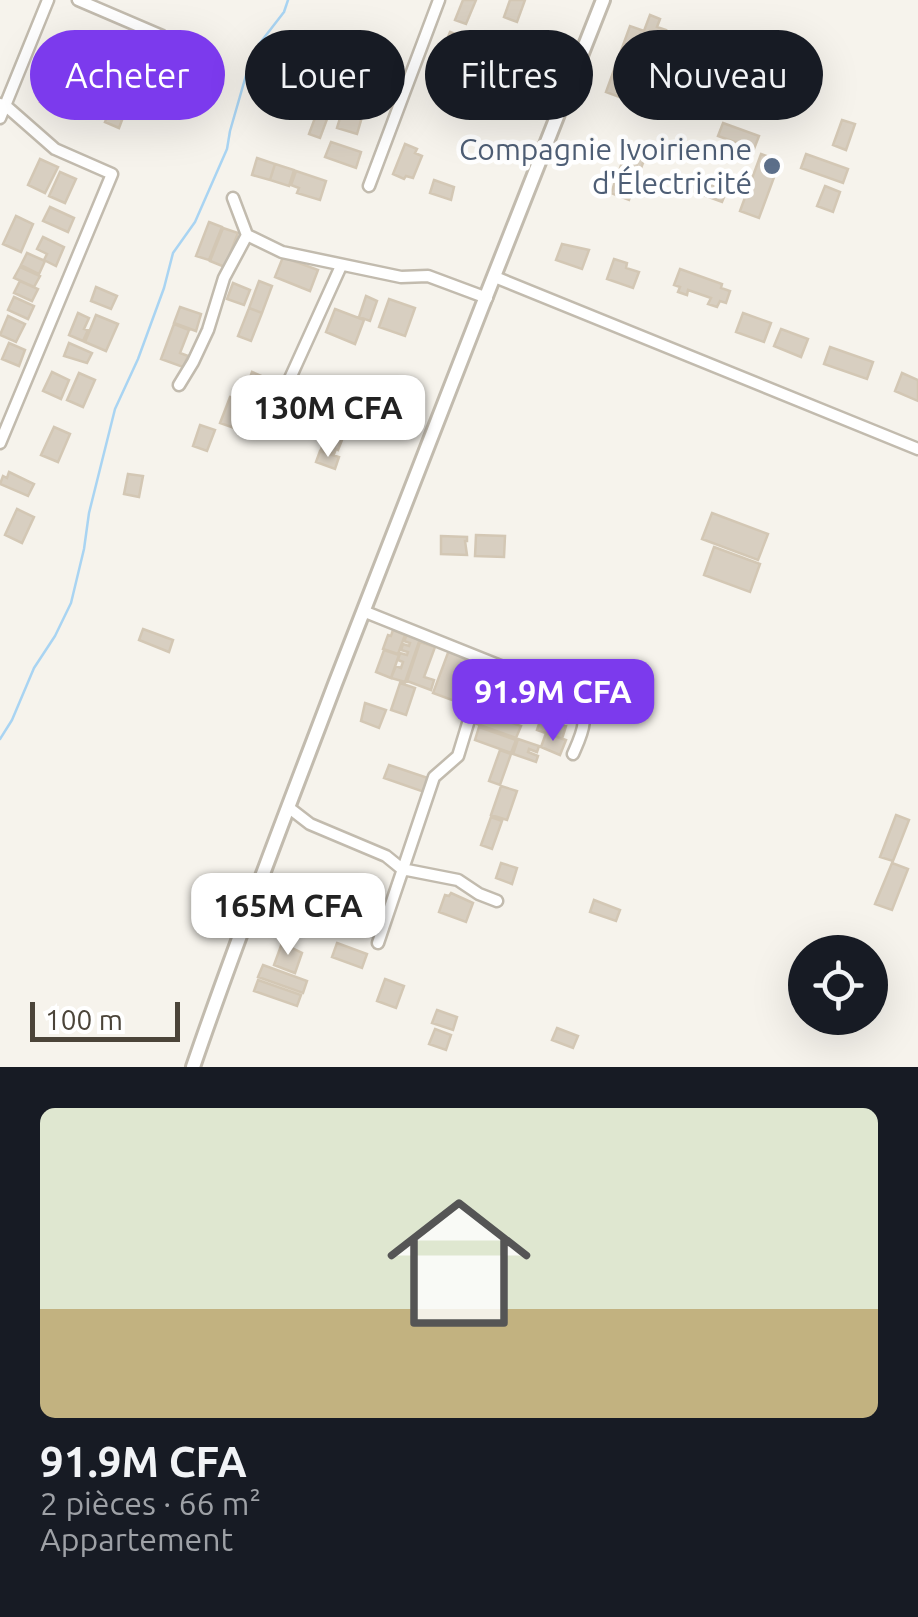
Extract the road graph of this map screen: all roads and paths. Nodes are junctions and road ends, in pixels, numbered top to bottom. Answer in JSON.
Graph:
{"nodes":[{"id":1,"x":48,"y":0,"type":"edge"},
{"id":2,"x":78,"y":0,"type":"edge"},
{"id":3,"x":439,"y":0,"type":"edge"},
{"id":4,"x":603,"y":0,"type":"edge"},
{"id":5,"x":148,"y":30,"type":"edge"},
{"id":6,"x":3,"y":105,"type":"edge"},
{"id":7,"x":0,"y":118,"type":"edge"},
{"id":8,"x":369,"y":186,"type":"dead end"},
{"id":9,"x":233,"y":198,"type":"dead end"},
{"id":10,"x":247,"y":236,"type":"junction"},
{"id":11,"x":341,"y":266,"type":"junction"},
{"id":12,"x":495,"y":277,"type":"junction"},
{"id":13,"x":487,"y":298,"type":"junction"},
{"id":14,"x":180,"y":385,"type":"dead end"},
{"id":15,"x":277,"y":406,"type":"dead end"},
{"id":16,"x":0,"y":443,"type":"edge"},
{"id":17,"x":918,"y":449,"type":"edge"},
{"id":18,"x":364,"y":611,"type":"junction"},
{"id":19,"x":487,"y":661,"type":"junction"},
{"id":20,"x":573,"y":754,"type":"dead end"},
{"id":21,"x":288,"y":806,"type":"junction"},
{"id":22,"x":402,"y":869,"type":"junction"},
{"id":23,"x":496,"y":901,"type":"dead end"},
{"id":24,"x":378,"y":944,"type":"dead end"},
{"id":25,"x":193,"y":1067,"type":"edge"}],
"edges":[{"from":1,"to":6,"type":"street"},
{"from":2,"to":5,"type":"street"},
{"from":3,"to":8,"type":"street"},
{"from":4,"to":12,"type":"street"},
{"from":6,"to":7,"type":"street"},
{"from":6,"to":16,"type":"street"},
{"from":9,"to":10,"type":"street"},
{"from":10,"to":11,"type":"street"},
{"from":10,"to":14,"type":"street"},
{"from":11,"to":13,"type":"street"},
{"from":11,"to":15,"type":"street"},
{"from":12,"to":13,"type":"street"},
{"from":12,"to":17,"type":"street"},
{"from":13,"to":18,"type":"street"},
{"from":18,"to":19,"type":"street"},
{"from":18,"to":21,"type":"street"},
{"from":19,"to":20,"type":"street"},
{"from":19,"to":22,"type":"street"},
{"from":21,"to":22,"type":"street"},
{"from":21,"to":25,"type":"street"},
{"from":22,"to":23,"type":"street"},
{"from":22,"to":24,"type":"street"}]}
